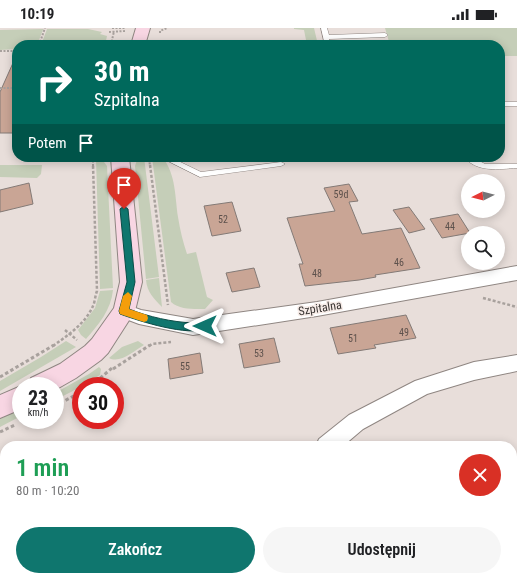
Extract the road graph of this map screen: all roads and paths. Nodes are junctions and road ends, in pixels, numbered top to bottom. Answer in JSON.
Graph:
{"nodes":[{"id":1,"x":45,"y":28,"type":"edge"},
{"id":2,"x":143,"y":28,"type":"edge"},
{"id":3,"x":167,"y":28,"type":"edge"},
{"id":4,"x":324,"y":28,"type":"edge"},
{"id":5,"x":115,"y":29,"type":"edge"},
{"id":6,"x":385,"y":35,"type":"dead end"},
{"id":7,"x":326,"y":37,"type":"junction"},
{"id":8,"x":159,"y":38,"type":"dead end"},
{"id":9,"x":41,"y":40,"type":"edge"},
{"id":10,"x":112,"y":40,"type":"edge"},
{"id":11,"x":139,"y":40,"type":"edge"},
{"id":12,"x":327,"y":40,"type":"edge"},
{"id":13,"x":0,"y":51,"type":"edge"},
{"id":14,"x":12,"y":51,"type":"edge"},
{"id":15,"x":0,"y":88,"type":"edge"},
{"id":16,"x":12,"y":88,"type":"edge"},
{"id":17,"x":505,"y":104,"type":"edge"},
{"id":18,"x":517,"y":104,"type":"edge"},
{"id":19,"x":93,"y":162,"type":"edge"},
{"id":20,"x":120,"y":162,"type":"edge"},
{"id":21,"x":150,"y":162,"type":"edge"},
{"id":22,"x":174,"y":162,"type":"edge"},
{"id":23,"x":473,"y":162,"type":"edge"},
{"id":24,"x":281,"y":164,"type":"dead end"},
{"id":25,"x":517,"y":166,"type":"edge"},
{"id":26,"x":517,"y":273,"type":"edge"},
{"id":27,"x":174,"y":308,"type":"dead end"},
{"id":28,"x":124,"y":311,"type":"junction"},
{"id":29,"x":178,"y":341,"type":"dead end"},
{"id":30,"x":517,"y":363,"type":"edge"},
{"id":31,"x":113,"y":369,"type":"dead end"},
{"id":32,"x":0,"y":377,"type":"edge"},
{"id":33,"x":57,"y":377,"type":"edge"},
{"id":34,"x":12,"y":401,"type":"edge"},
{"id":35,"x":0,"y":408,"type":"edge"},
{"id":36,"x":12,"y":426,"type":"edge"},
{"id":37,"x":0,"y":432,"type":"edge"},
{"id":38,"x":333,"y":441,"type":"edge"}],
"edges":[{"from":1,"to":9,"type":"path"},
{"from":2,"to":11,"type":"street"},
{"from":3,"to":8,"type":"path"},
{"from":4,"to":7,"type":"lane"},
{"from":5,"to":10,"type":"path"},
{"from":6,"to":7,"type":"lane"},
{"from":7,"to":12,"type":"lane"},
{"from":13,"to":14,"type":"path"},
{"from":15,"to":16,"type":"path"},
{"from":17,"to":18,"type":"lane"},
{"from":19,"to":32,"type":"path"},
{"from":20,"to":28,"type":"street"},
{"from":21,"to":27,"type":"path"},
{"from":22,"to":24,"type":"lane"},
{"from":23,"to":25,"type":"lane"},
{"from":26,"to":28,"type":"street","name":"Szpitalna"},
{"from":28,"to":33,"type":"street"},
{"from":29,"to":31,"type":"path"},
{"from":30,"to":38,"type":"street"},
{"from":34,"to":35,"type":"street"},
{"from":36,"to":37,"type":"path"}]}
